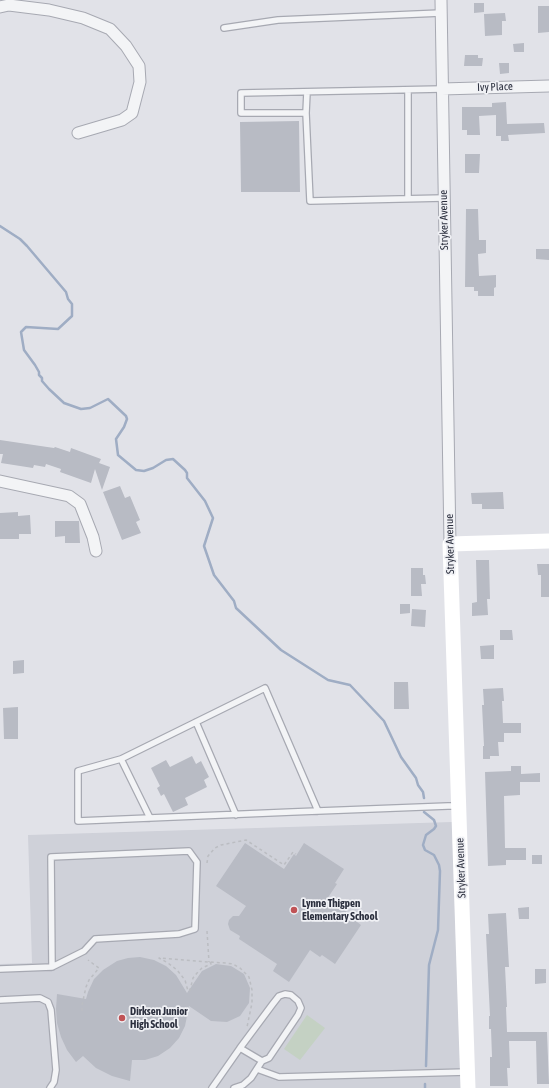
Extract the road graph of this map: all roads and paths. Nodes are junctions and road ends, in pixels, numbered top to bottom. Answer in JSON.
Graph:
{"nodes":[{"id":1,"x":441,"y":0,"type":"edge"},
{"id":2,"x":0,"y":8,"type":"edge"},
{"id":3,"x":441,"y":13,"type":"junction"},
{"id":4,"x":224,"y":28,"type":"dead end"},
{"id":5,"x":549,"y":86,"type":"edge"},
{"id":6,"x":442,"y":89,"type":"junction"},
{"id":7,"x":408,"y":90,"type":"junction"},
{"id":8,"x":306,"y":92,"type":"junction"},
{"id":9,"x":306,"y":113,"type":"junction"},
{"id":10,"x":78,"y":133,"type":"dead end"},
{"id":11,"x":444,"y":198,"type":"junction"},
{"id":12,"x":408,"y":199,"type":"junction"},
{"id":13,"x":0,"y":481,"type":"edge"},
{"id":14,"x":549,"y":541,"type":"edge"},
{"id":15,"x":450,"y":544,"type":"junction"},
{"id":16,"x":96,"y":551,"type":"dead end"},
{"id":17,"x":196,"y":722,"type":"junction"},
{"id":18,"x":121,"y":759,"type":"junction"},
{"id":19,"x":458,"y":806,"type":"junction"},
{"id":20,"x":318,"y":812,"type":"junction"},
{"id":21,"x":236,"y":815,"type":"junction"},
{"id":22,"x":150,"y":818,"type":"junction"},
{"id":23,"x":296,"y":854,"type":"dead end"},
{"id":24,"x":207,"y":863,"type":"dead end"},
{"id":25,"x":207,"y":932,"type":"dead end"},
{"id":26,"x":88,"y":960,"type":"dead end"},
{"id":27,"x":210,"y":962,"type":"junction"},
{"id":28,"x":52,"y":967,"type":"junction"},
{"id":29,"x":0,"y":969,"type":"edge"},
{"id":30,"x":0,"y":1000,"type":"edge"},
{"id":31,"x":82,"y":1011,"type":"dead end"},
{"id":32,"x":247,"y":1029,"type":"dead end"},
{"id":33,"x":240,"y":1048,"type":"junction"},
{"id":34,"x":262,"y":1061,"type":"junction"},
{"id":35,"x":257,"y":1069,"type":"junction"},
{"id":36,"x":467,"y":1072,"type":"junction"},
{"id":37,"x":50,"y":1088,"type":"edge"},
{"id":38,"x":212,"y":1088,"type":"edge"},
{"id":39,"x":234,"y":1088,"type":"edge"},
{"id":40,"x":468,"y":1088,"type":"edge"}],
"edges":[{"from":1,"to":3,"type":"street","name":"Stryker Avenue"},
{"from":2,"to":10,"type":"street"},
{"from":3,"to":4,"type":"lane"},
{"from":3,"to":6,"type":"street","name":"Stryker Avenue"},
{"from":5,"to":6,"type":"street","name":"Ivy Place"},
{"from":6,"to":7,"type":"lane"},
{"from":6,"to":11,"type":"street","name":"Stryker Avenue"},
{"from":7,"to":8,"type":"lane"},
{"from":7,"to":12,"type":"lane"},
{"from":8,"to":9,"type":"lane"},
{"from":8,"to":9,"type":"lane"},
{"from":9,"to":12,"type":"lane"},
{"from":11,"to":12,"type":"lane"},
{"from":11,"to":15,"type":"street","name":"Stryker Avenue"},
{"from":13,"to":16,"type":"street"},
{"from":14,"to":15,"type":"street"},
{"from":15,"to":19,"type":"street","name":"Stryker Avenue"},
{"from":17,"to":18,"type":"lane"},
{"from":17,"to":20,"type":"lane"},
{"from":17,"to":21,"type":"lane"},
{"from":18,"to":22,"type":"lane"},
{"from":18,"to":22,"type":"lane"},
{"from":19,"to":20,"type":"lane"},
{"from":19,"to":36,"type":"street","name":"Stryker Avenue"},
{"from":20,"to":21,"type":"lane"},
{"from":21,"to":22,"type":"lane"},
{"from":23,"to":24,"type":"path"},
{"from":25,"to":27,"type":"path"},
{"from":26,"to":31,"type":"path"},
{"from":27,"to":27,"type":"path"},
{"from":27,"to":32,"type":"path"},
{"from":28,"to":28,"type":"lane"},
{"from":28,"to":29,"type":"lane"},
{"from":30,"to":37,"type":"lane"},
{"from":33,"to":34,"type":"lane"},
{"from":33,"to":34,"type":"lane"},
{"from":33,"to":38,"type":"lane"},
{"from":34,"to":35,"type":"lane"},
{"from":35,"to":36,"type":"lane"},
{"from":35,"to":39,"type":"lane"},
{"from":36,"to":40,"type":"street","name":"Stryker Avenue"}]}
